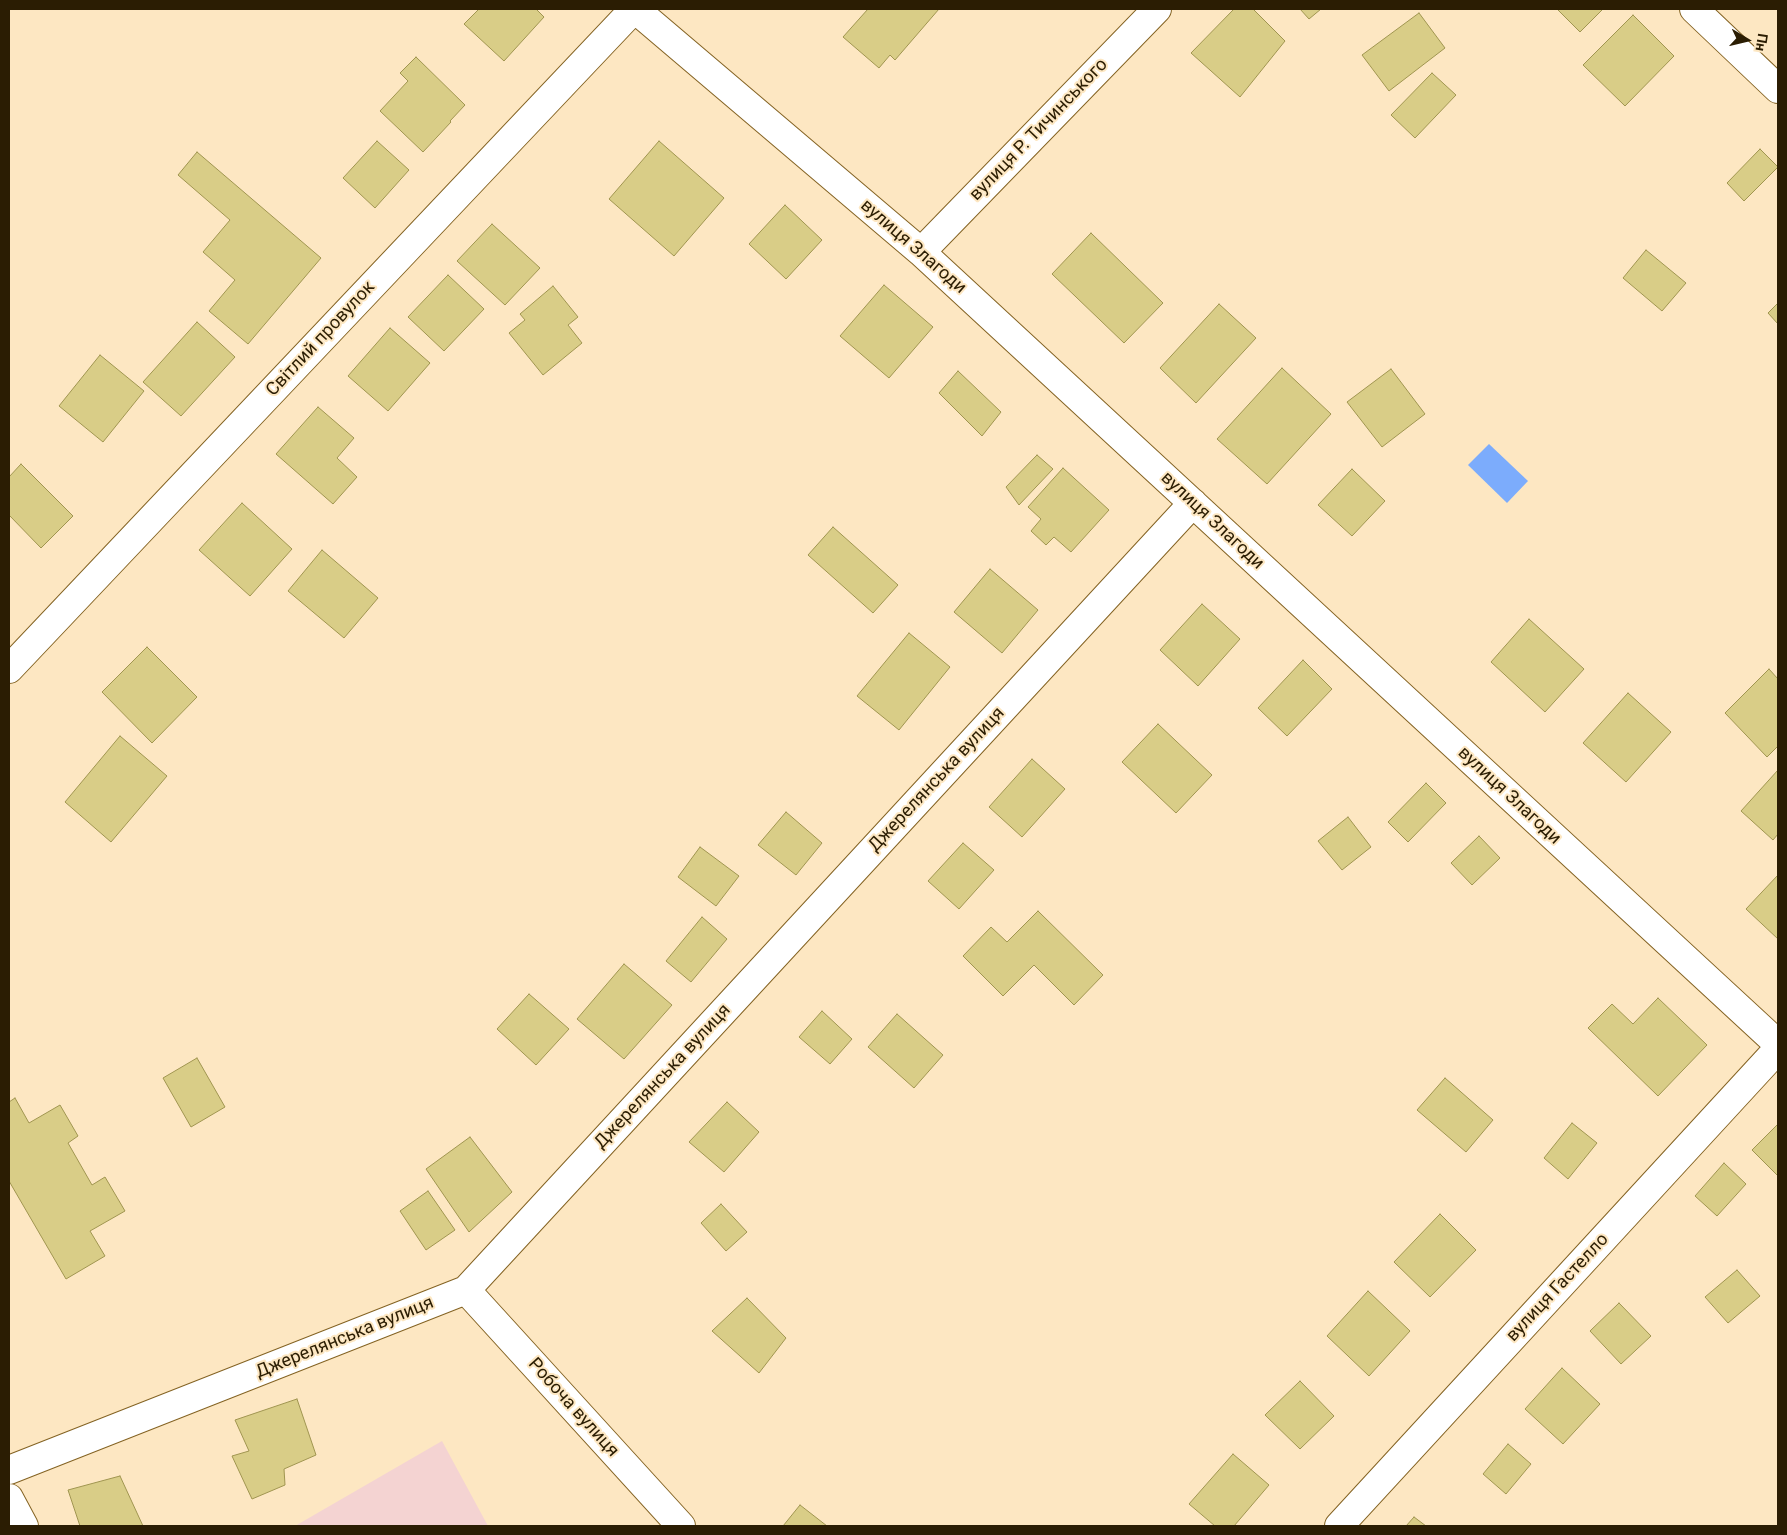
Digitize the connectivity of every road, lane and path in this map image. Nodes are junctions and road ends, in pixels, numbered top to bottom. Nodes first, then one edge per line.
1 (634, 9) edge
2 (1157, 9) edge
3 (1694, 9) edge
4 (1778, 89) edge
5 (921, 252) junction
6 (1193, 503) junction
7 (9, 668) edge
8 (1778, 1044) edge
9 (1778, 1049) edge
10 (466, 1290) junction
11 (9, 1470) edge
12 (9, 1498) edge
13 (24, 1526) edge
14 (681, 1526) edge
15 (1339, 1526) edge

1 - 5 street, вулиця Злагоди
1 - 7 street, Світлий провулок
2 - 5 street, вулиця Р. Тичинського
3 - 4 street
5 - 6 street, вулиця Злагоди
6 - 8 street, вулиця Злагоди
6 - 10 street, Джерелянська вулиця
9 - 15 street, вулиця Гастелло
10 - 11 street, Джерелянська вулиця
10 - 14 street, Робоча вулиця
12 - 13 street

